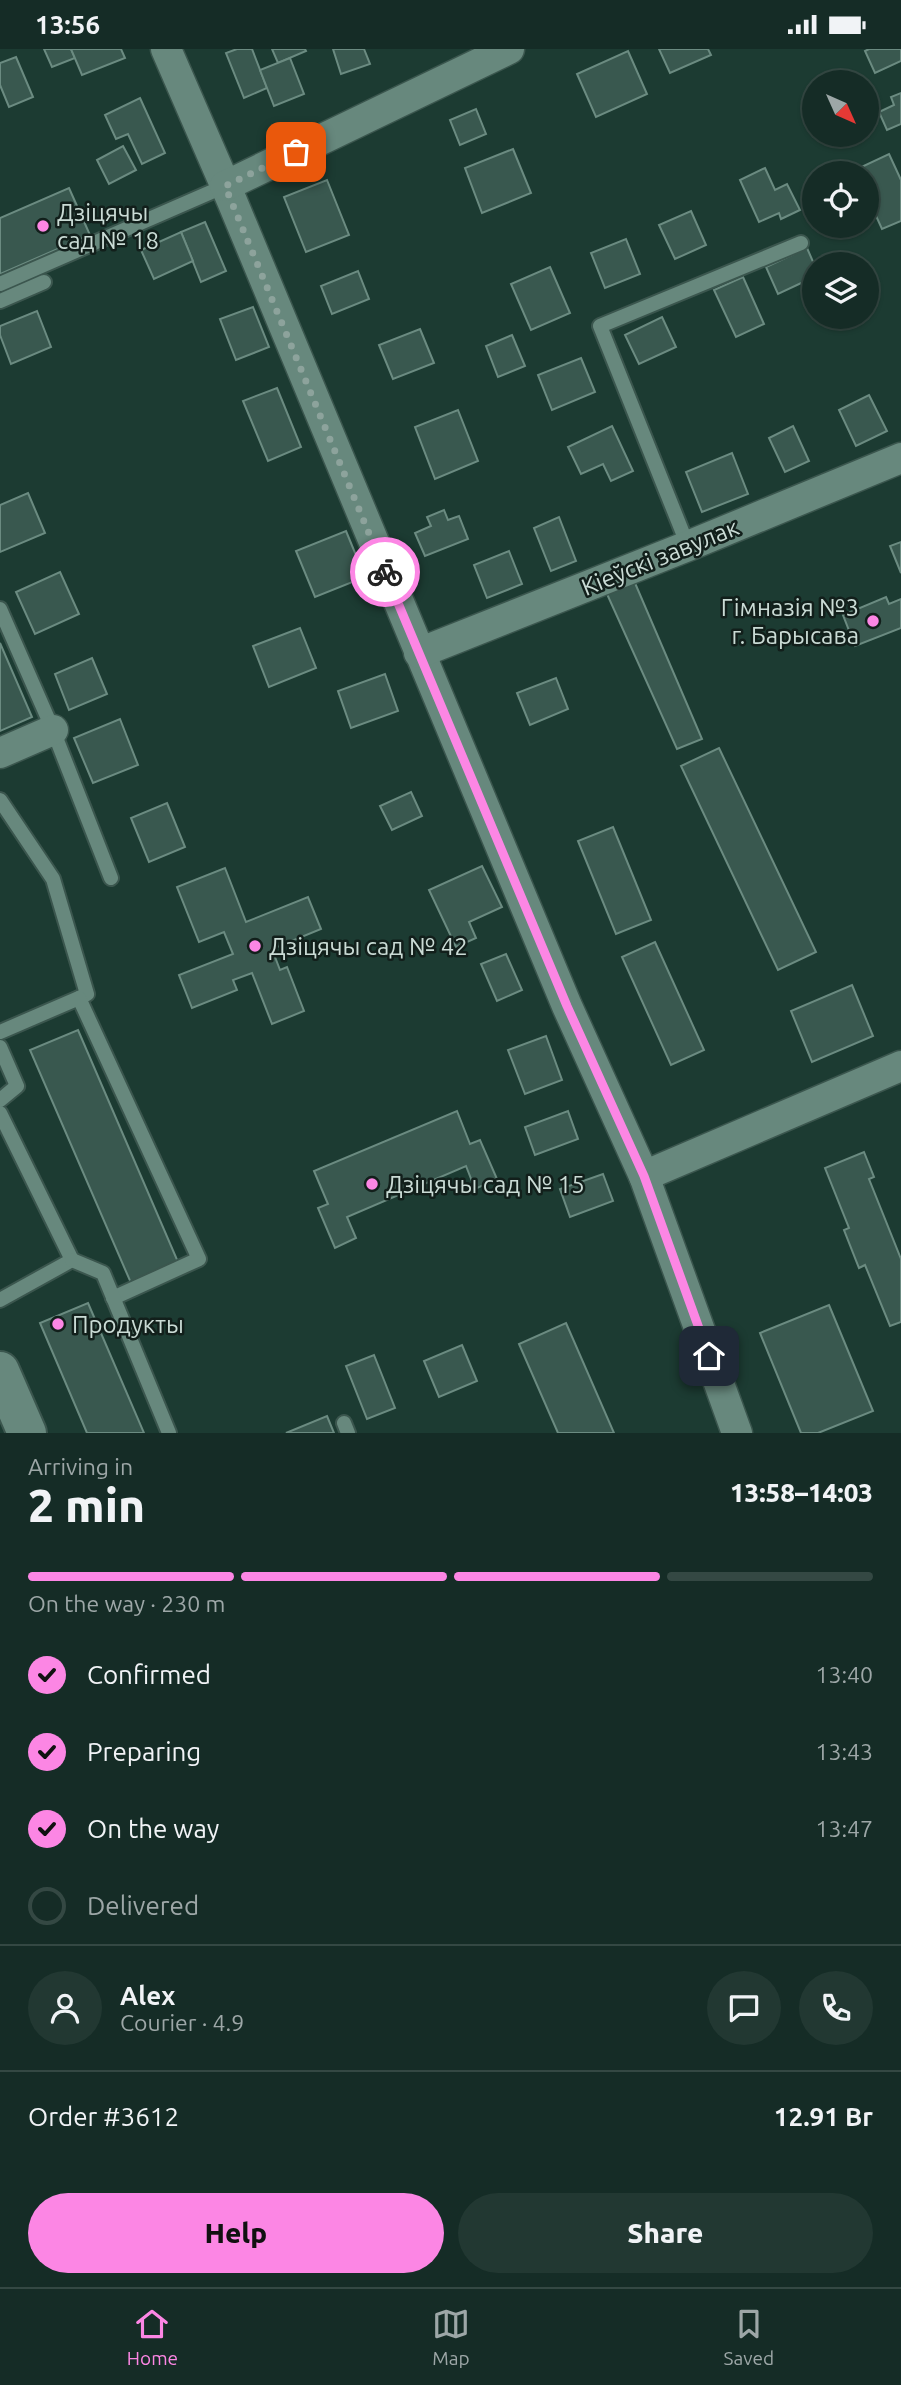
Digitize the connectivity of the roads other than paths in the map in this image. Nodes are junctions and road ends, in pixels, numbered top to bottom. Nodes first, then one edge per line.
1 (166, 49) edge
2 (509, 49) edge
3 (225, 186) junction
4 (801, 243) dead end
5 (44, 282) dead end
6 (0, 284) edge
7 (0, 301) edge
8 (901, 458) edge
9 (688, 546) junction
10 (0, 609) edge
11 (419, 653) junction
12 (53, 730) junction
13 (0, 753) edge
14 (0, 800) edge
15 (111, 878) dead end
16 (79, 998) junction
17 (0, 1032) edge
18 (0, 1047) edge
19 (901, 1066) edge
20 (0, 1100) edge
21 (0, 1113) edge
22 (644, 1176) junction
23 (72, 1260) junction
24 (113, 1298) junction
25 (0, 1300) edge
26 (0, 1371) edge
27 (27, 1433) edge
28 (169, 1433) edge
29 (737, 1433) edge

1 - 3 street
2 - 3 street
3 - 6 lane
3 - 11 street
4 - 9 lane
5 - 7 lane
8 - 9 street, Кіеўскі завулак
9 - 11 street, Кіеўскі завулак
10 - 12 lane
11 - 22 street
12 - 13 street
12 - 15 lane
14 - 16 lane
16 - 17 lane
16 - 24 lane
18 - 20 lane
19 - 22 street
21 - 23 lane
22 - 29 street
23 - 24 lane
23 - 25 lane
24 - 28 lane
26 - 27 main road

